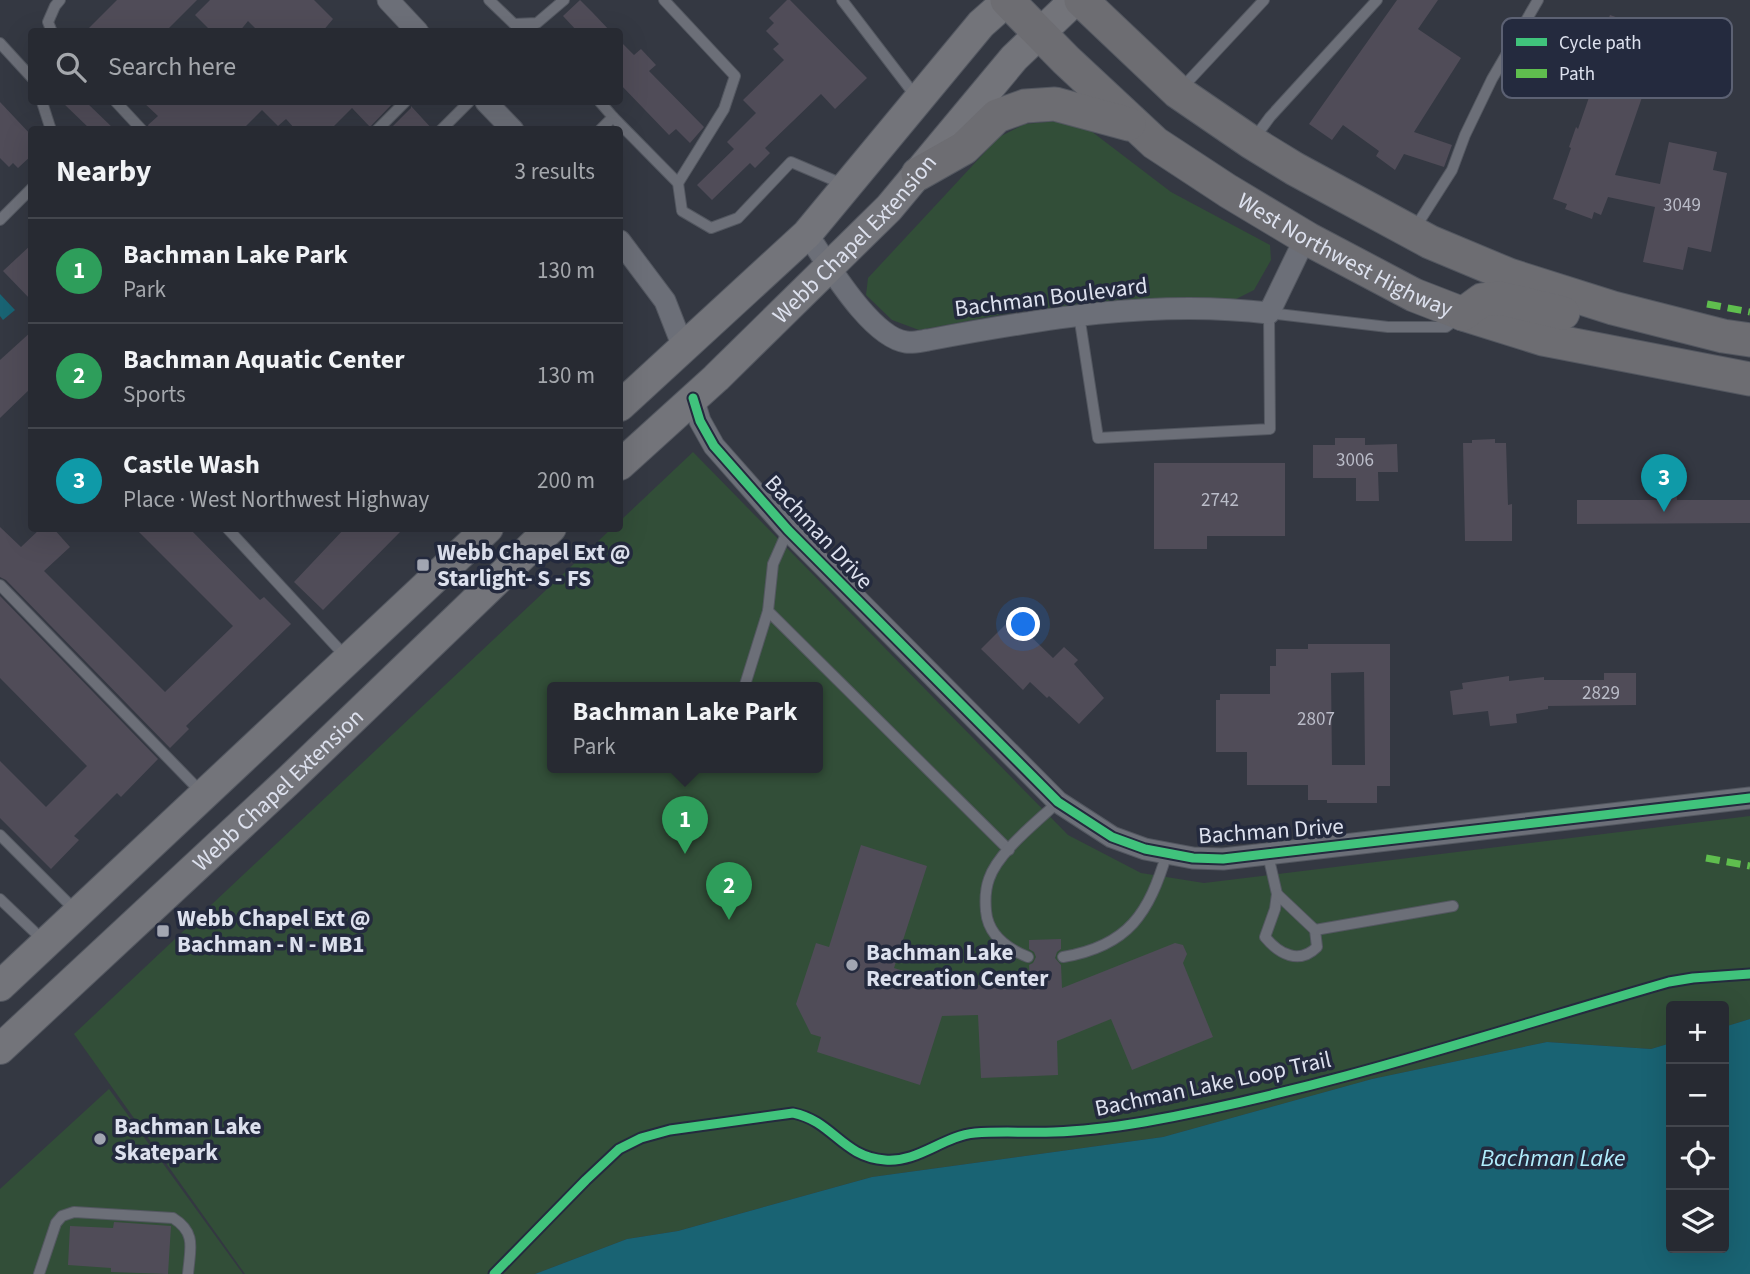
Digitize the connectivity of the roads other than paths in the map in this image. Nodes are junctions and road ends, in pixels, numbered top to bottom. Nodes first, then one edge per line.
1 (60, 0) edge
2 (388, 0) edge
3 (489, 0) edge
4 (564, 0) edge
5 (664, 0) edge
6 (842, 0) edge
7 (1008, 0) edge
8 (1074, 0) edge
9 (1081, 0) edge
10 (1264, 0) edge
11 (1377, 0) edge
12 (1538, 0) edge
13 (1528, 18) edge
14 (540, 27) edge
15 (50, 28) edge
16 (414, 28) edge
17 (1040, 33) junction
18 (0, 43) edge
19 (1502, 62) edge
20 (28, 74) edge
21 (1178, 92) junction
22 (918, 99) junction
23 (43, 105) edge
24 (119, 105) edge
25 (402, 105) edge
26 (466, 105) edge
27 (489, 105) edge
28 (602, 105) edge
29 (612, 117) junction
30 (50, 126) edge
31 (138, 126) edge
32 (381, 126) edge
33 (445, 126) edge
34 (509, 126) edge
35 (604, 126) edge
36 (621, 126) edge
37 (1138, 127) junction
38 (623, 128) edge
39 (1251, 142) junction
40 (918, 174) junction
41 (678, 183) junction
42 (846, 186) junction
43 (28, 192) edge
44 (0, 220) edge
45 (1412, 233) junction
46 (807, 234) junction
47 (1308, 239) junction
48 (623, 245) edge
49 (830, 266) junction
50 (1613, 308) junction
51 (1269, 313) junction
52 (1463, 314) junction
53 (1079, 315) junction
54 (1750, 340) edge
55 (683, 347) junction
56 (1750, 379) edge
57 (693, 398) junction
58 (623, 403) edge
59 (623, 462) edge
60 (788, 530) junction
61 (231, 532) edge
62 (484, 532) edge
63 (547, 532) edge
64 (0, 584) edge
65 (768, 611) junction
66 (349, 659) junction
67 (746, 682) edge
68 (378, 693) junction
69 (203, 794) junction
70 (1750, 799) edge
71 (1058, 802) junction
72 (0, 835) edge
73 (1009, 850) junction
74 (1167, 853) junction
75 (1268, 855) junction
76 (1277, 894) junction
77 (0, 899) edge
78 (1453, 906) dead end
79 (77, 912) junction
80 (1315, 930) junction
81 (45, 942) junction
82 (1028, 957) dead end
83 (1063, 957) dead end
84 (78, 977) junction
85 (0, 986) edge
86 (0, 1049) edge
87 (39, 1274) edge
88 (188, 1274) edge

1 - 15 lane
2 - 16 street
3 - 14 lane
4 - 14 lane
5 - 41 lane
6 - 22 lane
7 - 17 main road, West Northwest Highway
7 - 22 main road, Webb Chapel Extension
8 - 17 main road, Webb Chapel Extension
9 - 21 main road
10 - 21 lane
11 - 39 lane
12 - 13 lane
17 - 37 main road, West Northwest Highway
17 - 40 main road, Webb Chapel Extension
18 - 20 lane
19 - 45 lane
21 - 39 main road
22 - 42 main road, Webb Chapel Extension
23 - 30 lane
24 - 31 lane
25 - 32 lane
26 - 33 lane
27 - 34 street
28 - 29 lane
29 - 35 lane
29 - 36 lane
37 - 40 main road
37 - 47 main road, West Northwest Highway
38 - 41 lane
39 - 45 main road
40 - 49 main road, Webb Chapel Extension
41 - 42 lane
42 - 46 main road, Webb Chapel Extension
43 - 44 lane
45 - 50 main road
46 - 49 street, Bachman Boulevard
46 - 55 main road, Webb Chapel Extension
47 - 51 street
47 - 52 main road, West Northwest Highway
48 - 55 street
49 - 53 street, Bachman Boulevard
49 - 57 main road, Webb Chapel Extension
50 - 52 main road
50 - 54 main road
51 - 52 lane
51 - 53 street, Bachman Boulevard
51 - 53 lane
52 - 56 main road, West Northwest Highway
55 - 57 main road
55 - 58 main road, Webb Chapel Extension
57 - 59 main road, Webb Chapel Extension
57 - 60 street, Bachman Drive
60 - 65 lane
60 - 71 street, Bachman Drive
61 - 66 lane
62 - 66 main road, Webb Chapel Extension
63 - 68 main road, Webb Chapel Extension
64 - 69 lane
65 - 67 lane
65 - 73 lane
66 - 68 main road
66 - 69 main road, Webb Chapel Extension
68 - 84 main road, Webb Chapel Extension
69 - 79 main road, Webb Chapel Extension
70 - 75 street, Bachman Drive
71 - 73 lane
71 - 74 street, Bachman Drive
72 - 79 lane
73 - 82 lane
74 - 75 street, Bachman Drive
74 - 83 lane
75 - 76 lane
76 - 80 lane
76 - 80 lane
77 - 81 lane
78 - 80 lane
79 - 81 main road, Webb Chapel Extension
81 - 84 main road
81 - 85 main road, Webb Chapel Extension
84 - 86 main road, Webb Chapel Extension
87 - 88 lane

